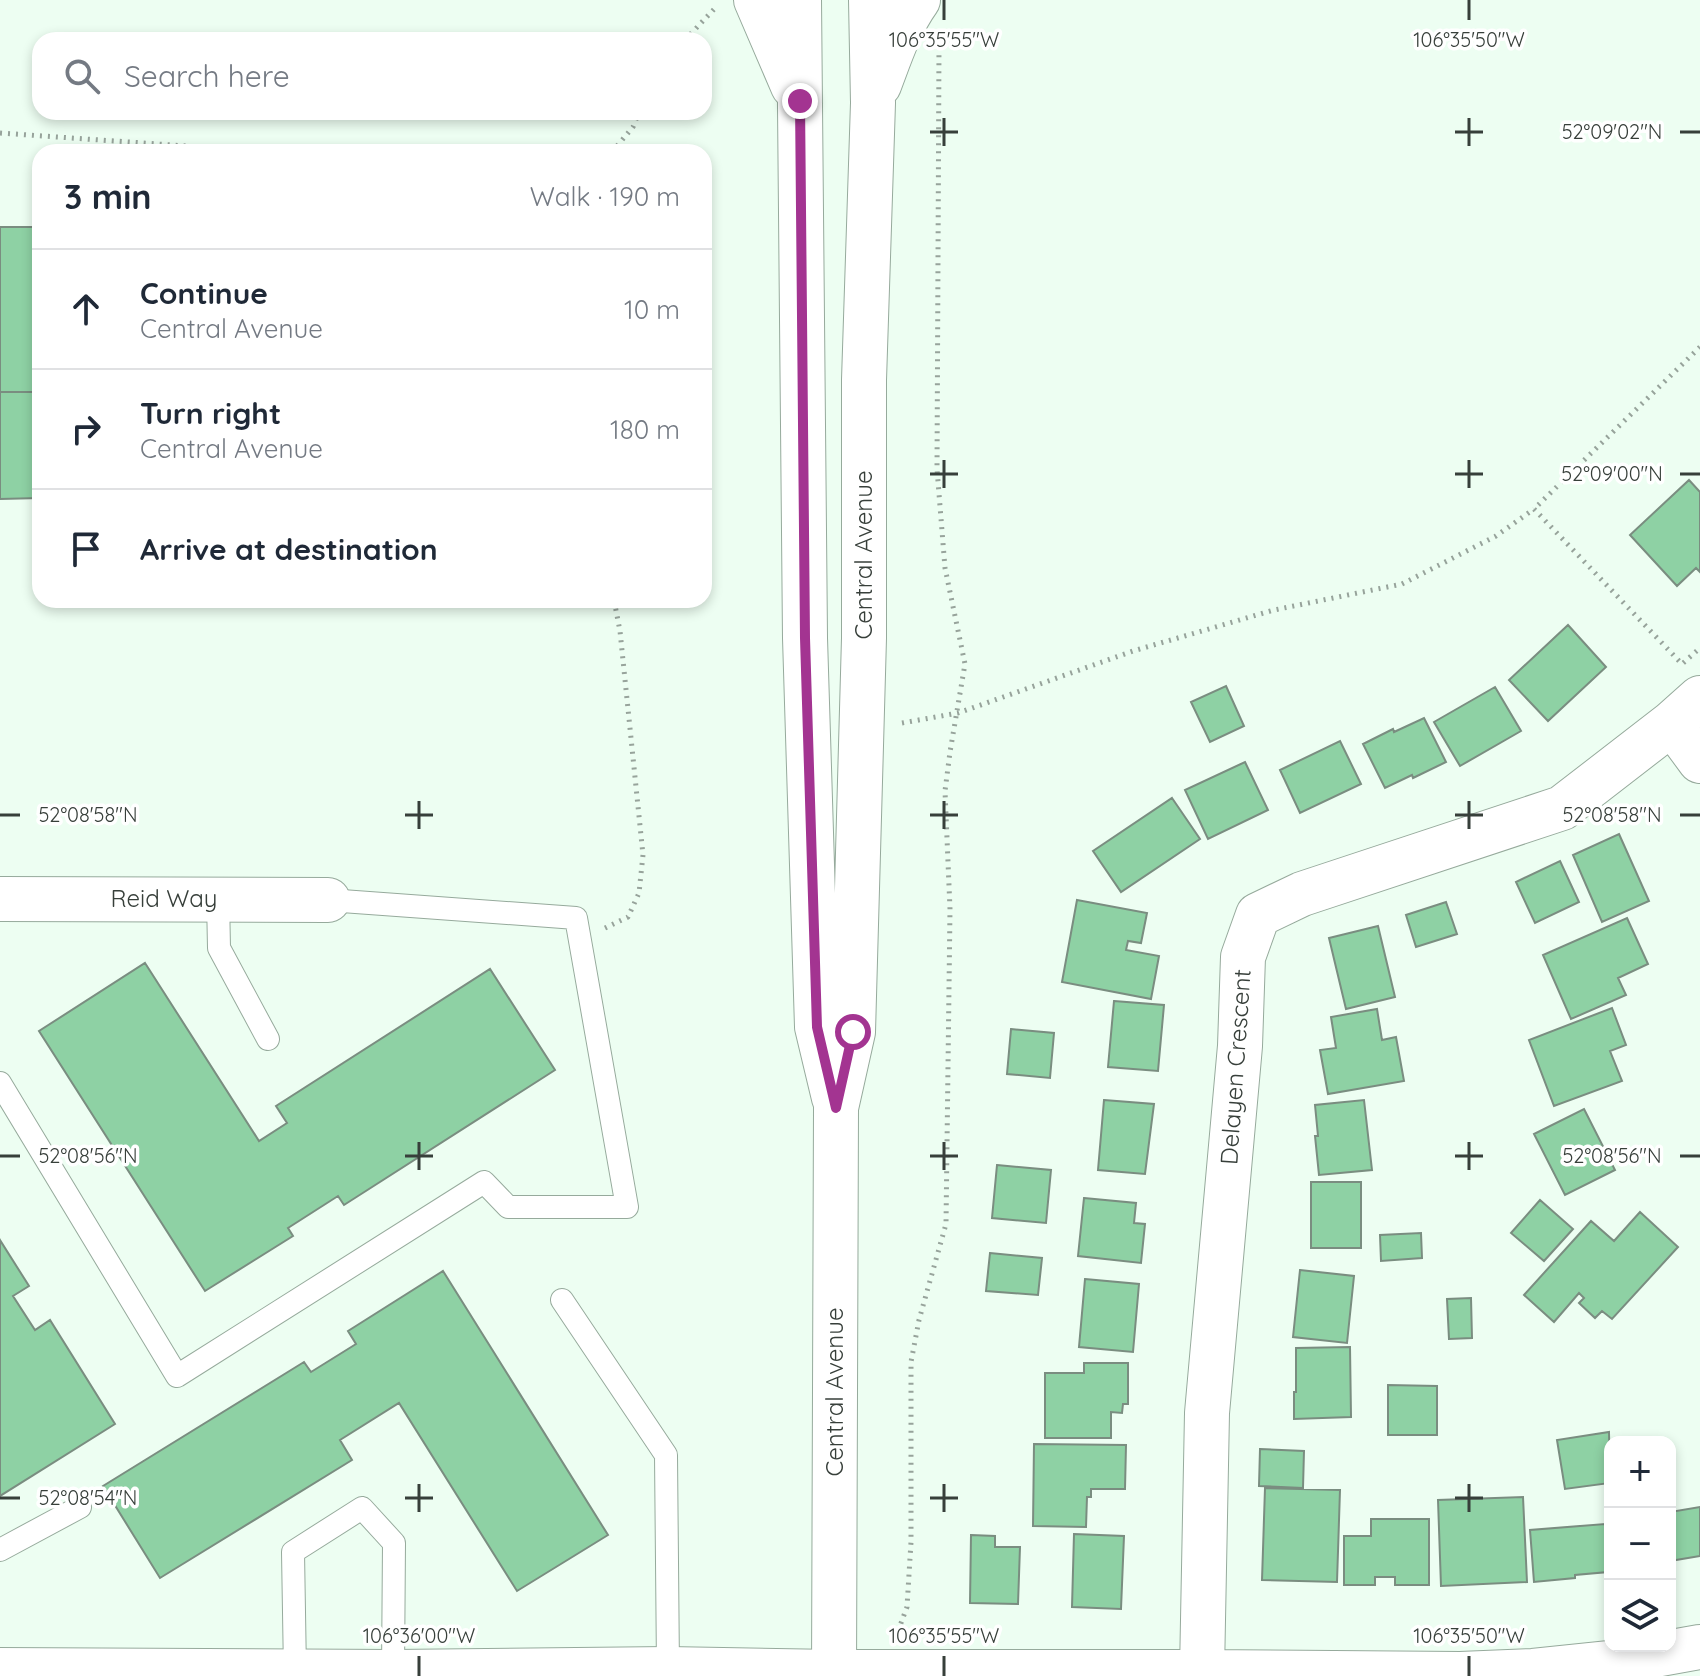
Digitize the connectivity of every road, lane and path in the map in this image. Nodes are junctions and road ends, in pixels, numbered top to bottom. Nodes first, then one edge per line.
1 (723, 0) edge
2 (756, 0) edge
3 (799, 0) edge
4 (871, 0) edge
5 (918, 0) edge
6 (693, 32) edge
7 (939, 42) dead end
8 (800, 101) junction
9 (873, 103) junction
10 (636, 120) edge
11 (0, 133) edge
12 (157, 144) edge
13 (619, 144) edge
14 (1700, 347) edge
15 (1534, 509) junction
16 (616, 608) edge
17 (1685, 695) edge
18 (958, 713) junction
19 (862, 729) junction
20 (1700, 761) edge
21 (0, 899) edge
22 (218, 899) junction
23 (328, 900) joint
24 (580, 941) junction
25 (268, 1039) dead end
26 (0, 1083) edge
27 (836, 1108) junction
28 (562, 1300) dead end
29 (80, 1507) dead end
30 (0, 1550) edge
31 (1700, 1647) edge
32 (668, 1669) junction
33 (0, 1670) edge
34 (295, 1672) junction
35 (393, 1672) junction
36 (898, 1672) junction
37 (1202, 1672) junction
38 (834, 1674) edge

1 - 6 path
2 - 8 street
3 - 8 street, Central Avenue
4 - 9 street, Central Avenue
5 - 9 street
7 - 18 path
8 - 27 street, Central Avenue
9 - 19 street, Central Avenue
10 - 13 path
11 - 12 path
14 - 15 path
15 - 17 path
15 - 18 path
16 - 24 path
17 - 20 street
17 - 37 street, Delayen Crescent
18 - 19 path
18 - 36 path
19 - 27 street, Central Avenue
21 - 22 street, Reid Way
22 - 23 street, Reid Way
22 - 25 lane
23 - 24 lane
24 - 26 lane
27 - 38 street, Central Avenue
28 - 32 lane
29 - 30 lane
31 - 37 street
32 - 35 street
32 - 38 street
33 - 34 street
34 - 35 street
34 - 35 lane
36 - 37 street
36 - 38 street

